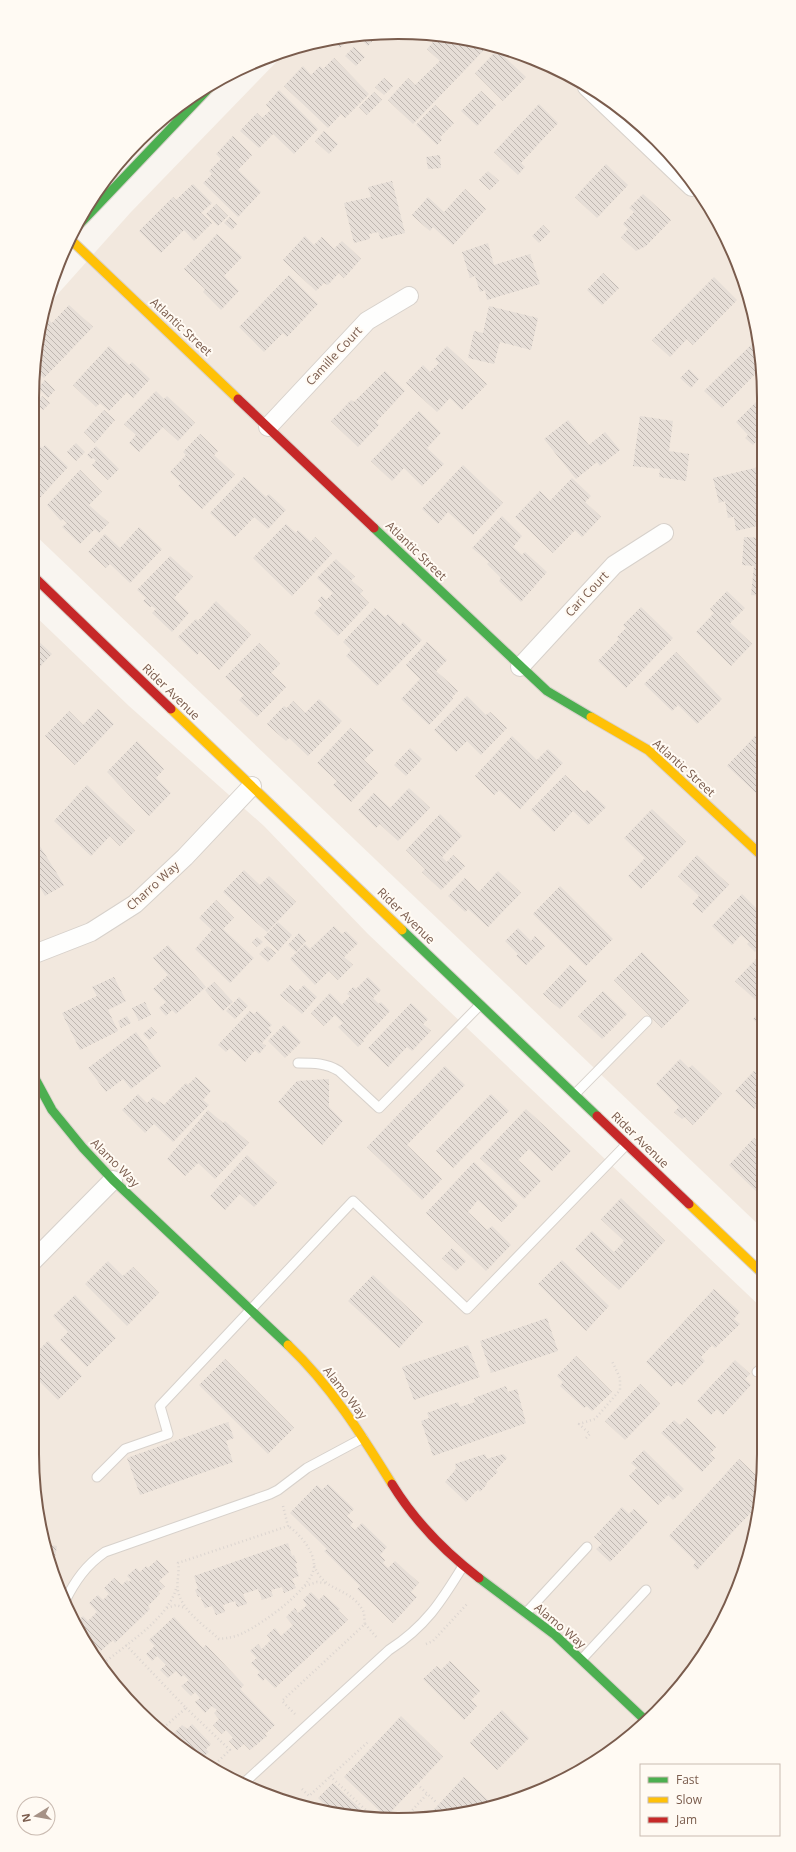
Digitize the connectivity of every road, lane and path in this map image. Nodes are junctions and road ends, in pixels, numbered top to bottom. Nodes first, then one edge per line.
1 (196, 102) edge
2 (608, 107) edge
3 (681, 176) edge
4 (91, 212) edge
5 (74, 243) edge
6 (409, 296) dead end
7 (268, 427) junction
8 (664, 533) dead end
9 (39, 582) edge
10 (520, 667) junction
11 (252, 786) junction
12 (757, 851) edge
13 (39, 953) edge
14 (480, 1005) junction
15 (647, 1021) dead end
16 (298, 1063) dead end
17 (39, 1086) edge
18 (575, 1094) junction
19 (627, 1144) junction
20 (113, 1180) junction
21 (39, 1255) edge
22 (757, 1267) edge
23 (250, 1310) junction
24 (612, 1361) dead end
25 (363, 1438) junction
26 (586, 1438) dead end
27 (98, 1477) dead end
28 (278, 1490) junction
29 (288, 1526) junction
30 (587, 1547) dead end
31 (313, 1560) junction
32 (463, 1566) junction
33 (326, 1583) junction
34 (177, 1587) junction
35 (300, 1590) junction
36 (646, 1590) dead end
37 (68, 1596) edge
38 (167, 1608) junction
39 (526, 1613) junction
40 (193, 1615) junction
41 (126, 1645) junction
42 (582, 1659) junction
43 (106, 1662) edge
44 (186, 1708) junction
45 (642, 1718) edge
46 (306, 1726) junction
47 (164, 1727) edge
48 (368, 1742) dead end
49 (216, 1763) edge
50 (330, 1776) junction
51 (247, 1780) edge
52 (420, 1787) dead end
53 (302, 1789) dead end
54 (427, 1794) junction
55 (436, 1803) dead end
56 (367, 1811) edge
57 (410, 1812) edge

1 - 4 street
2 - 3 street
5 - 7 street, Atlantic Street
6 - 7 street, Camille Court
7 - 10 street, Atlantic Street
8 - 10 street, Cari Court
9 - 11 street, Rider Avenue
10 - 12 street, Atlantic Street
11 - 13 street, Charro Way
11 - 14 street, Rider Avenue
14 - 16 lane
14 - 18 street, Rider Avenue
15 - 18 lane
17 - 20 street, Alamo Way
18 - 19 street, Rider Avenue
19 - 22 street, Rider Avenue
19 - 23 lane
20 - 21 street
20 - 23 street, Alamo Way
23 - 25 street, Alamo Way
23 - 27 lane
24 - 26 path
25 - 28 lane
25 - 32 street, Alamo Way
28 - 29 path
28 - 37 lane
29 - 31 path
29 - 34 path
30 - 39 lane
31 - 33 path
31 - 35 path
32 - 39 street, Alamo Way
32 - 46 lane
33 - 35 path
33 - 46 path
34 - 38 path
34 - 40 path
35 - 40 path
36 - 42 lane
38 - 40 path
38 - 41 path
39 - 42 street, Alamo Way
41 - 43 path
41 - 44 path
42 - 45 street, Alamo Way
44 - 47 path
44 - 49 path
46 - 51 lane
48 - 50 path
50 - 53 path
50 - 56 path
52 - 54 path
54 - 55 path
54 - 57 path

